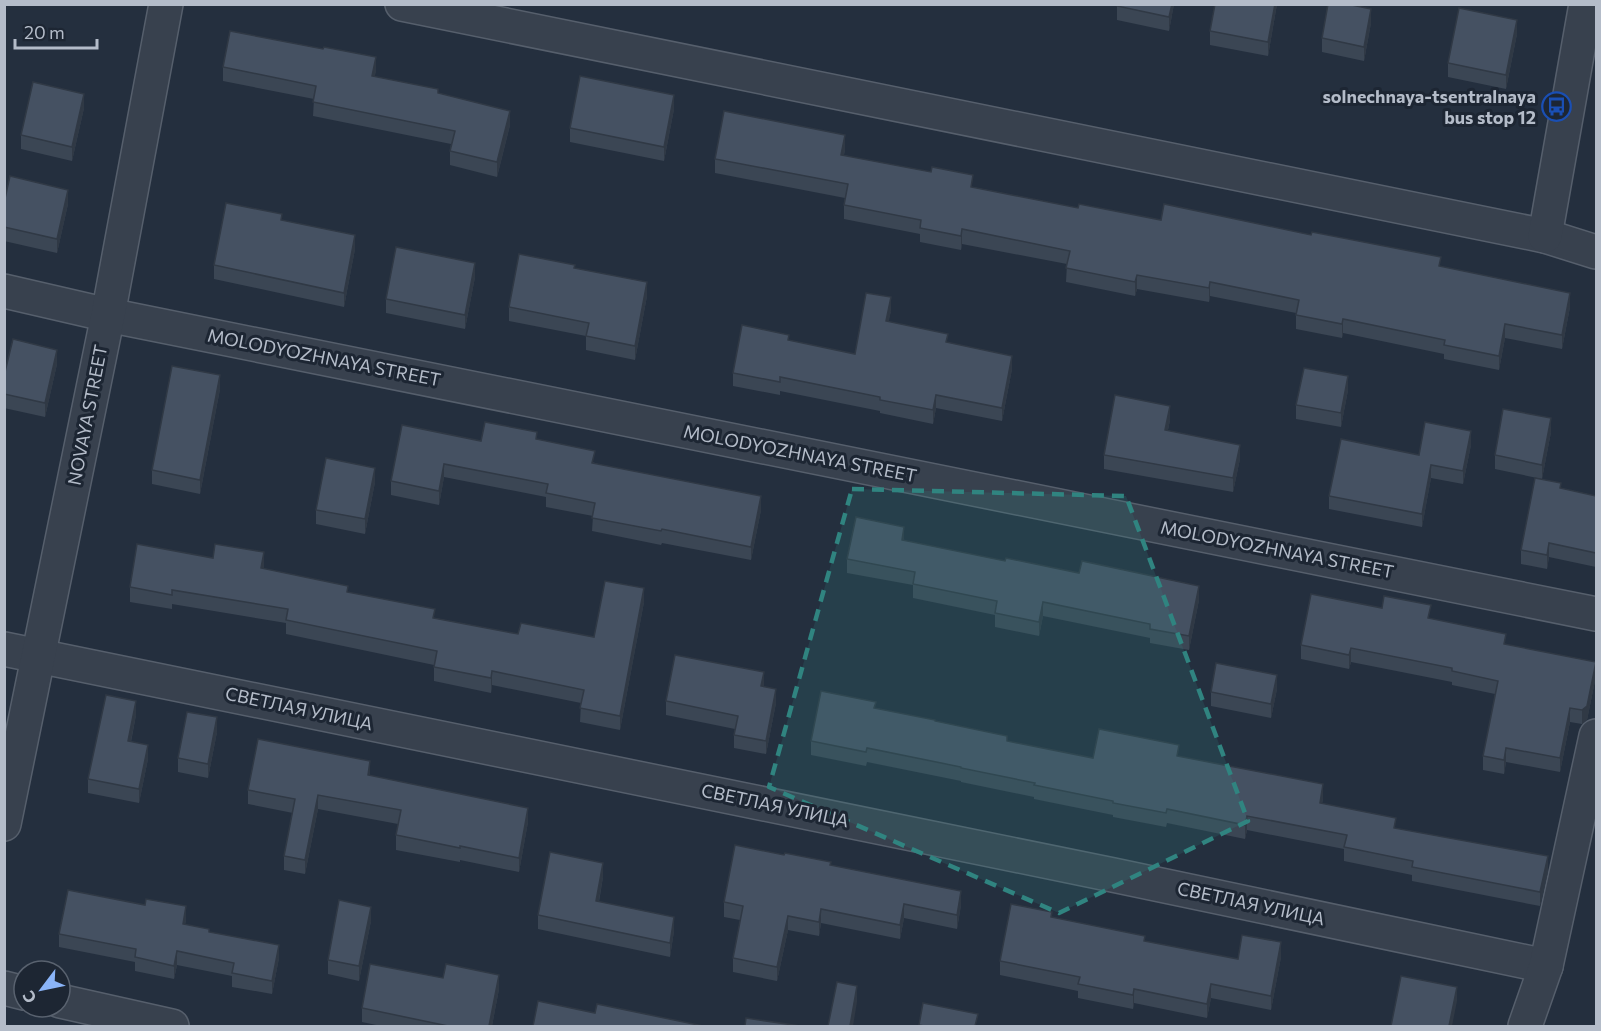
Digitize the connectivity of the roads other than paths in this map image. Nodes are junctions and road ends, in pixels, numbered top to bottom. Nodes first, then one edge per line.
1 (166, 4) edge
2 (402, 4) edge
3 (1586, 4) edge
4 (1545, 236) junction
5 (1596, 252) edge
6 (4, 291) edge
7 (108, 315) junction
8 (1596, 614) edge
9 (4, 649) edge
10 (39, 656) junction
11 (1596, 736) edge
12 (4, 824) edge
13 (1546, 966) junction
14 (72, 1004) edge
15 (172, 1026) edge
16 (1525, 1026) edge

1 - 7 street, NOVAYA STREET
2 - 4 street
3 - 4 street
4 - 5 street
6 - 7 street, MOLODYOZHNAYA STREET
7 - 8 street, MOLODYOZHNAYA STREET
7 - 10 street, NOVAYA STREET
9 - 10 street, СВЕТЛАЯ УЛИЦА
10 - 12 street, NOVAYA STREET
10 - 13 street, СВЕТЛАЯ УЛИЦА
11 - 13 street
13 - 16 street
14 - 15 street

